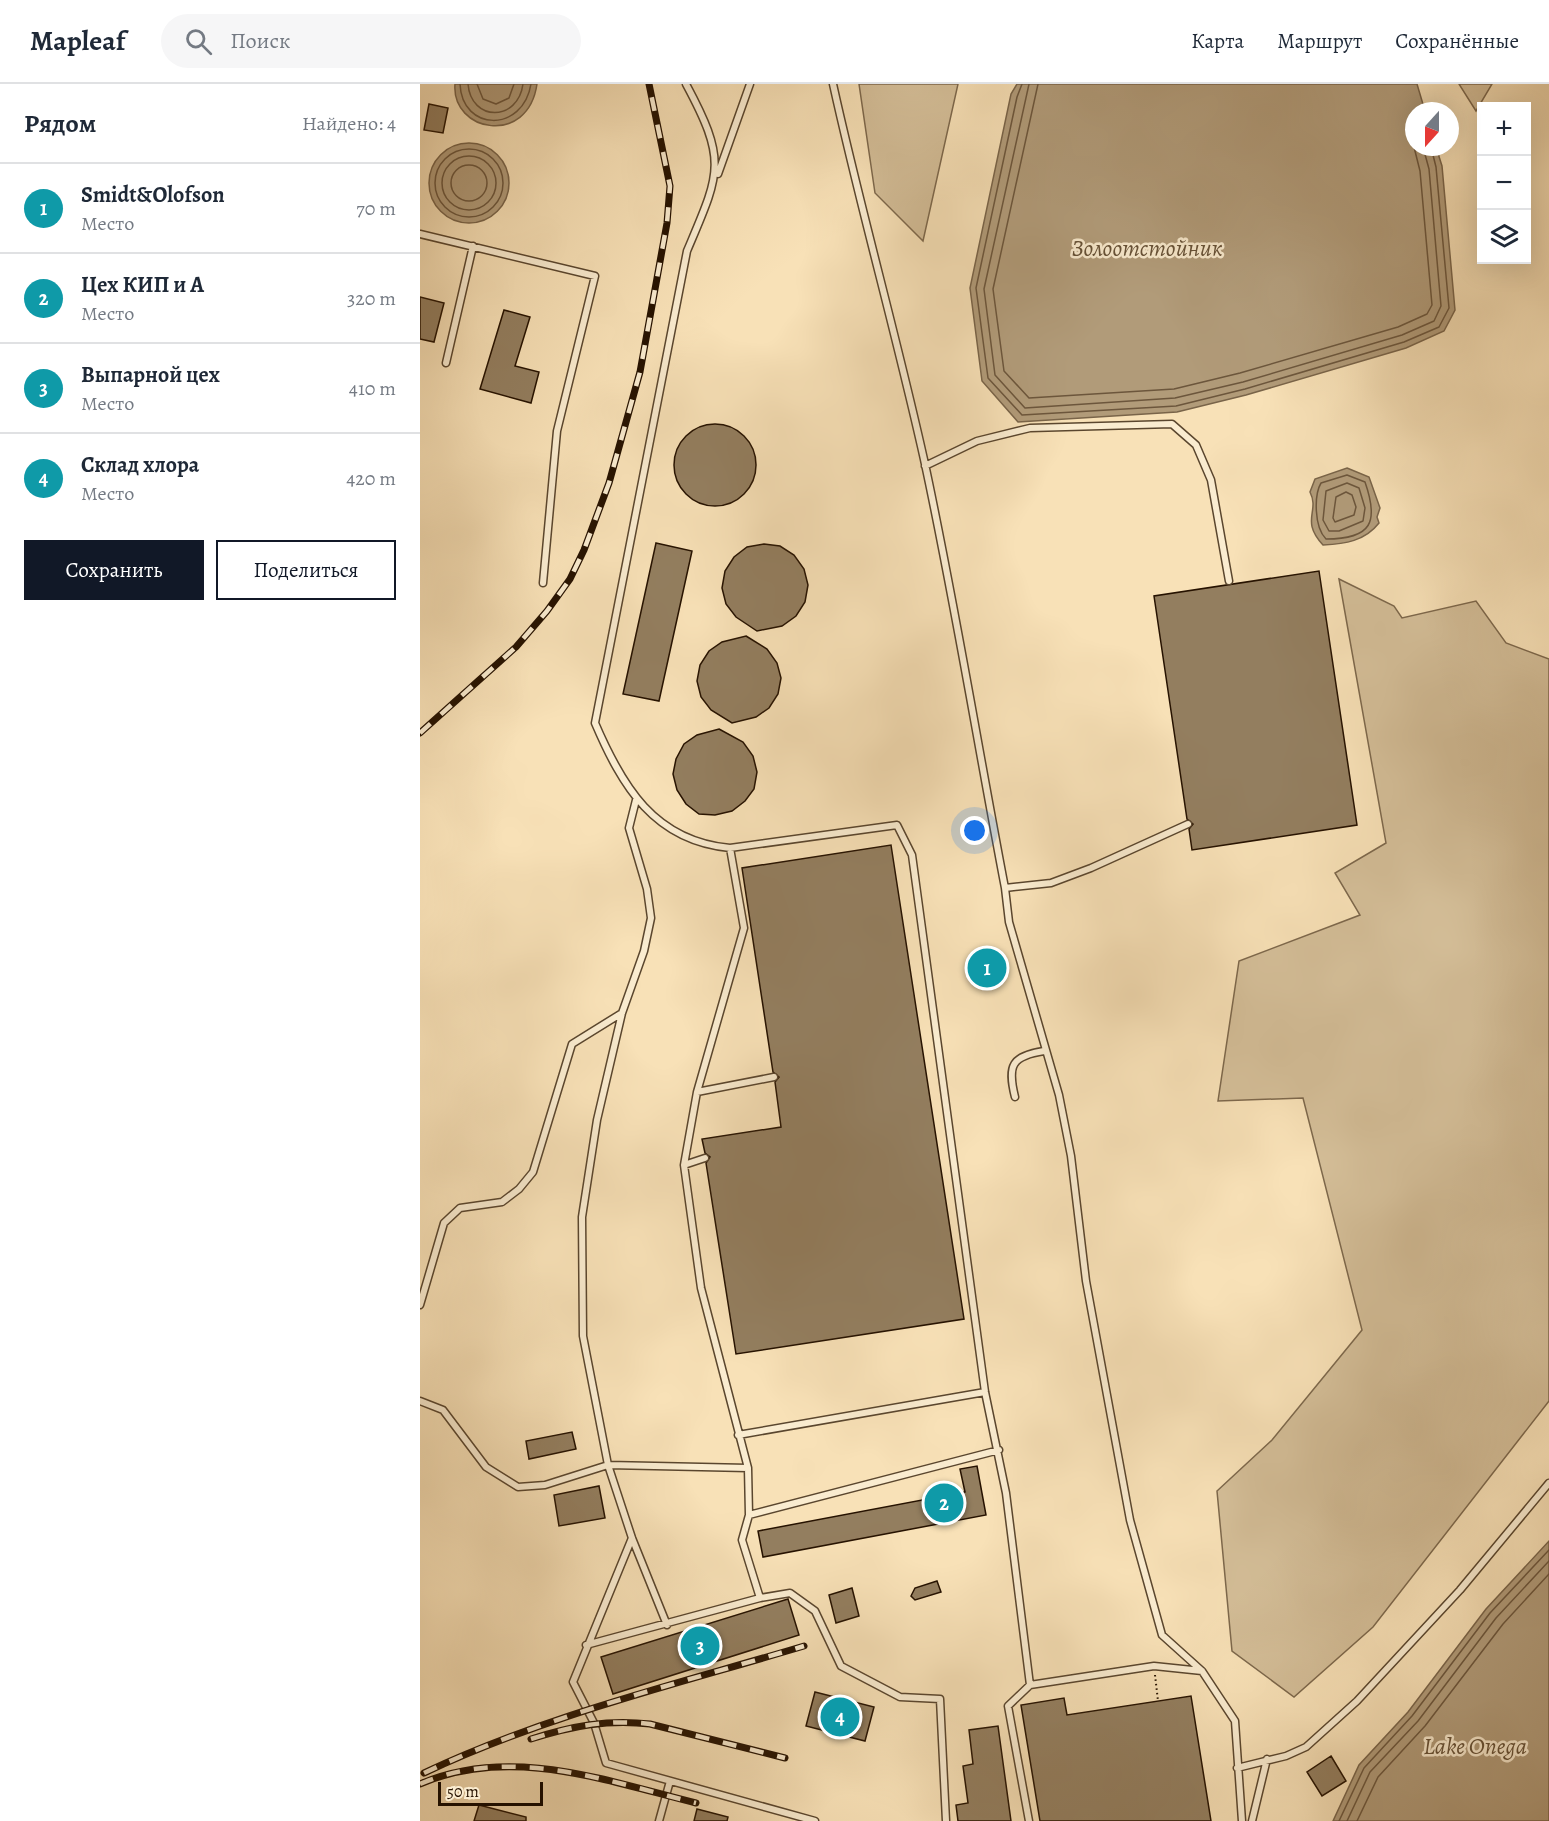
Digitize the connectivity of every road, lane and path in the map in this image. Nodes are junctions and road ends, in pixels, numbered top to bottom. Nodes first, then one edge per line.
1 (686, 84) edge
2 (750, 84) edge
3 (833, 84) edge
4 (712, 192) junction
5 (420, 234) edge
6 (473, 246) junction
7 (446, 363) dead end
8 (925, 466) junction
9 (1229, 581) dead end
10 (543, 583) dead end
11 (636, 800) junction
12 (1188, 824) dead end
13 (730, 848) junction
14 (1005, 888) junction
15 (622, 1012) junction
16 (1044, 1051) junction
17 (774, 1077) dead end
18 (697, 1092) junction
19 (1015, 1097) dead end
20 (705, 1158) dead end
21 (684, 1165) junction
22 (420, 1305) edge
23 (985, 1392) junction
24 (420, 1401) edge
25 (738, 1435) junction
26 (999, 1450) junction
27 (608, 1465) junction
28 (748, 1468) junction
29 (1549, 1483) edge
30 (749, 1515) junction
31 (632, 1538) junction
32 (760, 1598) junction
33 (667, 1625) junction
34 (586, 1645) junction
35 (1154, 1666) junction
36 (1202, 1671) junction
37 (1030, 1685) junction
38 (1158, 1701) dead end
39 (1267, 1759) junction
40 (1237, 1768) junction
41 (670, 1781) junction
42 (659, 1821) edge
43 (815, 1821) edge
44 (946, 1821) edge
45 (1029, 1821) edge
46 (1242, 1821) edge
47 (1252, 1821) edge

1 - 4 lane
2 - 4 lane
3 - 8 lane
4 - 11 lane
5 - 6 lane
6 - 7 lane
6 - 10 lane
8 - 9 lane
8 - 14 lane
11 - 13 lane
11 - 15 lane
12 - 14 lane
13 - 18 lane
13 - 23 lane
14 - 16 lane
15 - 22 lane
15 - 27 lane
16 - 19 lane
16 - 36 lane
17 - 18 lane
18 - 21 lane
20 - 21 lane
21 - 25 lane
23 - 25 lane
23 - 26 lane
24 - 27 lane
25 - 28 lane
26 - 30 lane
26 - 37 lane
27 - 28 lane
27 - 31 lane
28 - 30 lane
29 - 39 lane
30 - 32 lane
31 - 33 lane
31 - 34 lane
32 - 33 lane
32 - 44 lane
33 - 34 lane
34 - 41 lane
35 - 36 lane
35 - 37 lane
35 - 38 path
36 - 40 lane
37 - 45 lane
39 - 40 lane
39 - 47 lane
40 - 46 lane
41 - 42 lane
41 - 43 lane

